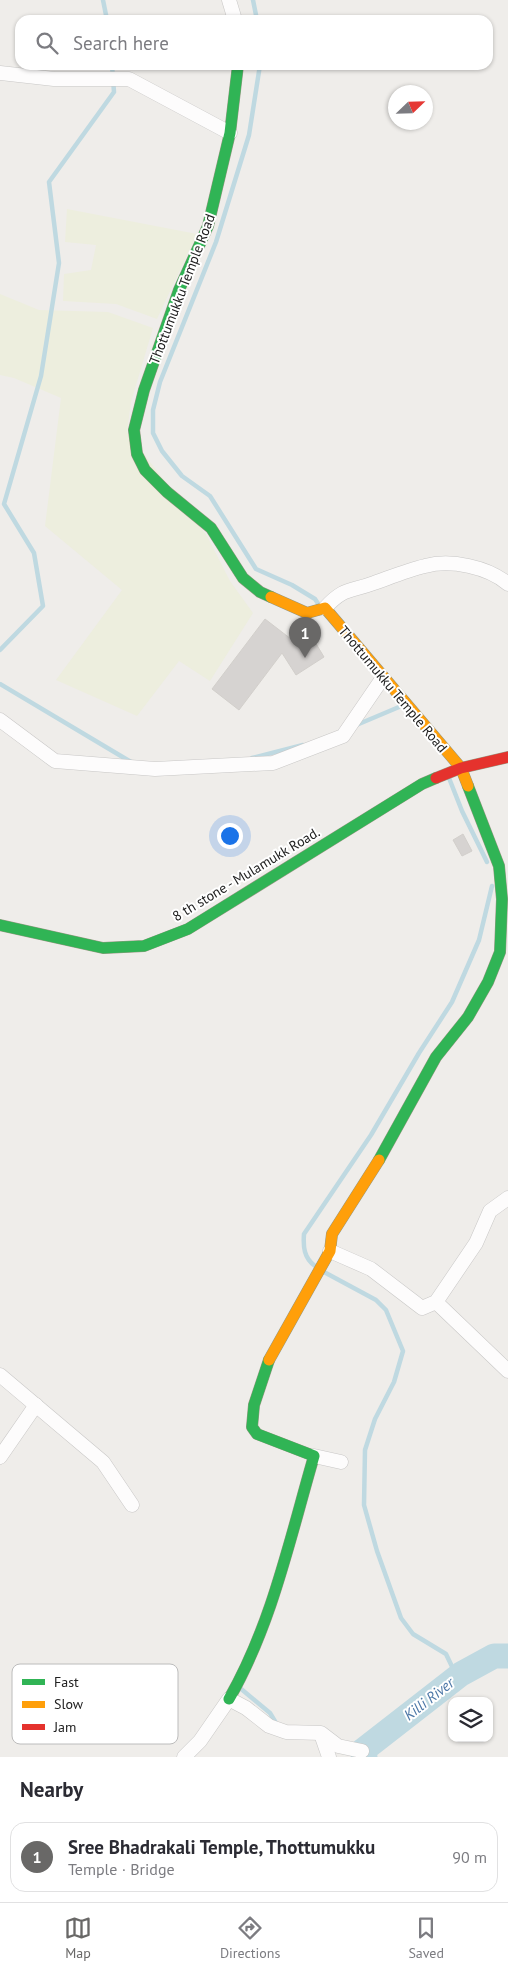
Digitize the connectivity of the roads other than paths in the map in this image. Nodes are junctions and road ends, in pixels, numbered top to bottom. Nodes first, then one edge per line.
1 (229, 0) edge
2 (234, 15) edge
3 (237, 70) edge
4 (0, 73) edge
5 (230, 133) junction
6 (508, 584) edge
7 (325, 608) junction
8 (382, 679) junction
9 (0, 720) edge
10 (508, 757) edge
11 (458, 769) junction
12 (0, 925) edge
13 (508, 1198) edge
14 (325, 1260) junction
15 (436, 1302) junction
16 (508, 1371) edge
17 (0, 1375) edge
18 (36, 1404) junction
19 (314, 1456) junction
20 (0, 1457) edge
21 (341, 1462) dead end
22 (132, 1505) dead end
23 (228, 1699) junction
24 (321, 1733) junction
25 (362, 1751) dead end
26 (184, 1757) edge
27 (329, 1757) edge

1 - 2 street
3 - 5 street, Thottumukku Temple Road
4 - 5 street
5 - 7 street, Thottumukku Temple Road
6 - 7 street
7 - 8 street, Thottumukku Temple Road
8 - 9 street
8 - 11 street, Thottumukku Temple Road
10 - 11 street, 8 th stone - Mulamukk Road.
11 - 12 street, 8 th stone - Mulamukk Road.
11 - 14 street
13 - 15 street
14 - 15 street
14 - 19 street
15 - 16 street
17 - 18 street
18 - 20 street
18 - 22 street
19 - 21 street
19 - 23 street
23 - 24 street
23 - 26 street
24 - 25 street
24 - 27 street

